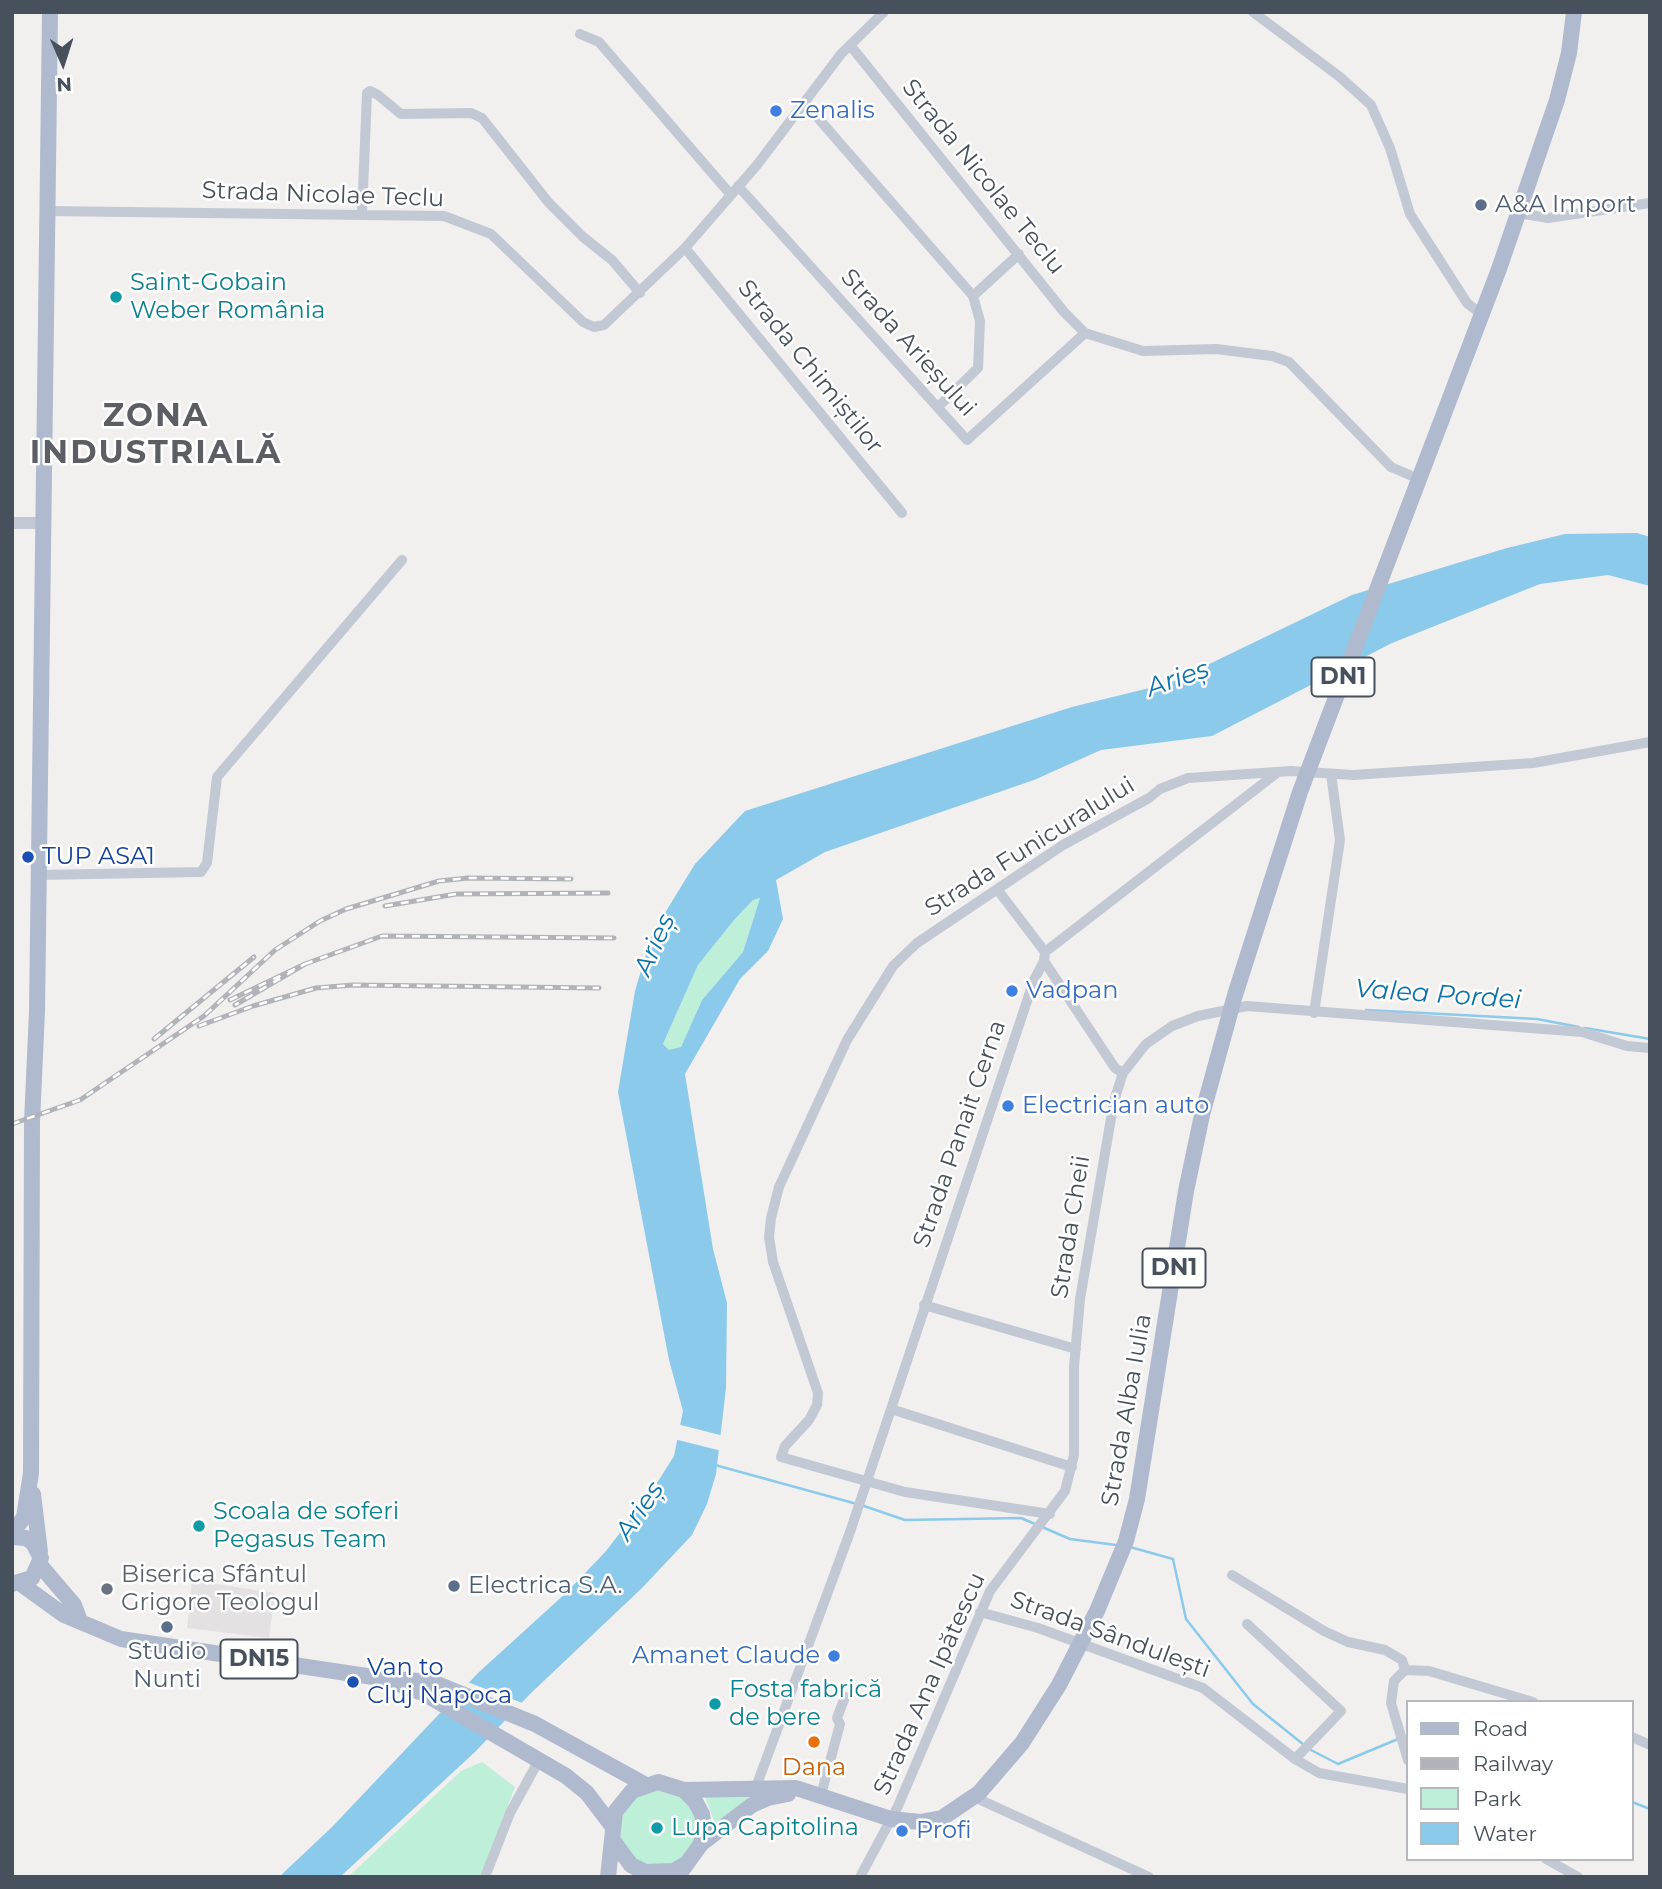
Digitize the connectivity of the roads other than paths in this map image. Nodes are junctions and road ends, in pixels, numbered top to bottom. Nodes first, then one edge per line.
1 (50, 12) edge
2 (884, 12) edge
3 (1253, 12) edge
4 (1574, 12) edge
5 (580, 34) dead end
6 (850, 45) junction
7 (804, 102) junction
8 (735, 191) junction
9 (1650, 203) edge
10 (47, 211) junction
11 (1518, 213) junction
12 (362, 214) junction
13 (685, 248) junction
14 (1019, 254) junction
15 (640, 293) junction
16 (973, 296) junction
17 (1481, 314) junction
18 (1085, 333) junction
19 (938, 407) junction
20 (1419, 479) junction
21 (902, 513) dead end
22 (12, 523) edge
23 (41, 523) junction
24 (402, 560) dead end
25 (1650, 742) edge
26 (1278, 772) junction
27 (1331, 774) junction
28 (38, 875) junction
29 (997, 889) junction
30 (1044, 957) junction
31 (1314, 1013) junction
32 (1648, 1046) edge
33 (1123, 1073) junction
34 (924, 1305) junction
35 (1076, 1349) junction
36 (891, 1409) junction
37 (1072, 1467) junction
38 (30, 1484) junction
39 (1048, 1518) junction
40 (1033, 1534) joint
41 (12, 1536) edge
42 (41, 1561) junction
43 (1232, 1575) dead end
44 (17, 1584) edge
45 (979, 1612) junction
46 (80, 1621) junction
47 (1247, 1624) dead end
48 (1405, 1670) junction
49 (429, 1688) junction
50 (845, 1697) dead end
51 (1526, 1700) edge
52 (1634, 1738) edge
53 (1650, 1745) edge
54 (1406, 1753) edge
55 (1295, 1759) junction
56 (540, 1760) junction
57 (644, 1784) junction
58 (756, 1787) junction
59 (1406, 1788) edge
60 (684, 1790) junction
61 (819, 1795) junction
62 (974, 1797) junction
63 (891, 1819) junction
64 (613, 1834) junction
65 (701, 1844) junction
66 (1550, 1861) edge
67 (682, 1870) edge
68 (485, 1877) edge
69 (608, 1877) edge
70 (860, 1877) edge
71 (1149, 1877) edge
72 (1578, 1877) edge

1 - 10 main road
2 - 6 street, Strada Nicolae Teclu
3 - 17 street
4 - 11 main road, DN1
5 - 8 street, Strada Arieșului
6 - 7 street, Strada Nicolae Teclu
6 - 14 street, Strada Nicolae Teclu
7 - 8 street, Strada Nicolae Teclu
7 - 16 street
8 - 13 street, Strada Nicolae Teclu
8 - 19 street, Strada Arieșului
9 - 11 street
10 - 12 street, Strada Nicolae Teclu
10 - 23 main road
11 - 17 main road, DN1
12 - 15 street, Strada Nicolae Teclu
12 - 15 street
13 - 15 street, Strada Nicolae Teclu
13 - 21 street, Strada Chimiștilor
14 - 16 street
14 - 18 street, Strada Nicolae Teclu
16 - 19 street
17 - 20 main road, DN1
18 - 19 street, Strada Arieșului
18 - 20 street
20 - 62 main road, Strada Alba Iulia / DN1
22 - 23 street
23 - 28 main road
24 - 28 street
25 - 27 street, Strada Funicuralului
26 - 27 street, Strada Funicuralului
26 - 29 street, Strada Funicuralului
26 - 30 street, Strada Panait Cerna
27 - 31 street
28 - 38 main road
29 - 30 street
29 - 39 street, Strada Funicuralului
30 - 33 street
30 - 34 street, Strada Panait Cerna
31 - 32 street, Strada Cheii
31 - 33 street, Strada Cheii
33 - 35 street, Strada Cheii
34 - 35 street
34 - 36 street, Strada Panait Cerna
35 - 37 street, Strada Cheii
36 - 37 street
36 - 58 street, Strada Panait Cerna
37 - 39 street, Strada Cheii
38 - 41 main road
38 - 42 main road
39 - 40 street, Strada Cheii
40 - 45 street, Strada Ana Ipătescu
41 - 42 main road
42 - 44 main road, DN15
42 - 46 main road
43 - 48 street
44 - 46 main road, DN15
45 - 55 street, Strada Sândulești
45 - 63 street, Strada Ana Ipătescu
46 - 49 main road, DN15
47 - 55 street
48 - 51 street
48 - 54 street
49 - 56 main road, DN15
49 - 57 main road, DN15
50 - 61 street
52 - 53 street
55 - 59 street, Strada Sândulești
56 - 64 main road, DN15
56 - 68 street
57 - 60 main road, DN1
57 - 64 main road
58 - 60 main road, DN1
58 - 61 main road, DN1
60 - 65 main road
61 - 63 main road, Strada Alba Iulia / DN1
61 - 65 main road, DN1
62 - 63 main road, Strada Alba Iulia / DN1
62 - 71 street
63 - 70 street, Strada Ana Ipătescu
64 - 67 main road, DN1
64 - 69 main road
65 - 67 main road, DN1
66 - 72 street

